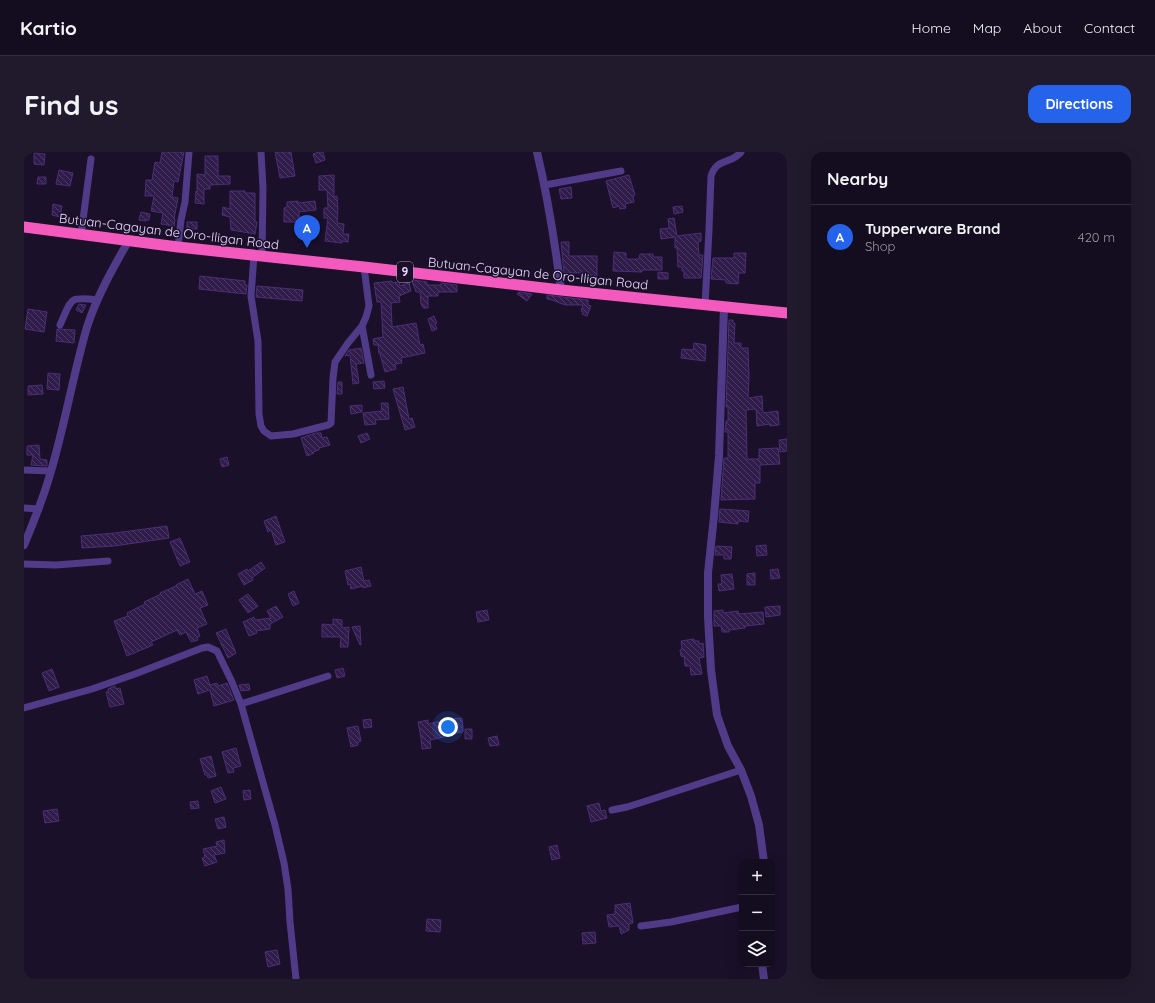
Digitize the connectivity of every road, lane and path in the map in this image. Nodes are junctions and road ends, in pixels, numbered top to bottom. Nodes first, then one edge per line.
1 (189, 152) edge
2 (261, 152) edge
3 (537, 152) edge
4 (741, 152) edge
5 (91, 158) dead end
6 (622, 171) dead end
7 (545, 185) junction
8 (24, 227) edge
9 (80, 235) junction
10 (129, 240) junction
11 (178, 247) junction
12 (258, 256) junction
13 (364, 267) junction
14 (561, 290) junction
15 (98, 300) junction
16 (705, 305) junction
17 (724, 307) junction
18 (787, 313) edge
19 (60, 325) dead end
20 (362, 326) junction
21 (371, 375) dead end
22 (24, 470) edge
23 (51, 471) junction
24 (24, 508) edge
25 (39, 509) junction
26 (24, 545) edge
27 (108, 561) dead end
28 (24, 564) edge
29 (328, 676) dead end
30 (241, 704) junction
31 (24, 708) edge
32 (741, 770) junction
33 (612, 810) dead end
34 (764, 859) edge
35 (739, 908) edge
36 (641, 926) dead end
37 (762, 967) edge
38 (296, 979) edge
39 (764, 979) edge

1 - 11 street
2 - 12 street
3 - 7 street
4 - 16 street
5 - 9 street
6 - 7 street
7 - 14 street
8 - 9 highway, Butuan-Cagayan de Oro-Iligan Road / 9
9 - 10 highway, Butuan-Cagayan de Oro-Iligan Road / 9
10 - 11 highway, Butuan-Cagayan de Oro-Iligan Road / 9
10 - 15 street
11 - 12 highway, Butuan-Cagayan de Oro-Iligan Road / 9
12 - 13 highway, Butuan-Cagayan de Oro-Iligan Road / 9
12 - 20 street
13 - 14 highway, Butuan-Cagayan de Oro-Iligan Road / 9
13 - 20 street
14 - 16 highway, Butuan-Cagayan de Oro-Iligan Road / 9
15 - 19 street
15 - 23 street
16 - 17 highway, Butuan-Cagayan de Oro-Iligan Road / 9
17 - 18 highway, Butuan-Cagayan de Oro-Iligan Road / 9
17 - 32 street
20 - 21 street
22 - 23 street
23 - 25 street
24 - 25 street
25 - 26 street
27 - 28 street
29 - 30 street
30 - 31 street
30 - 38 street
32 - 33 street
32 - 34 street
35 - 36 street
37 - 39 street

